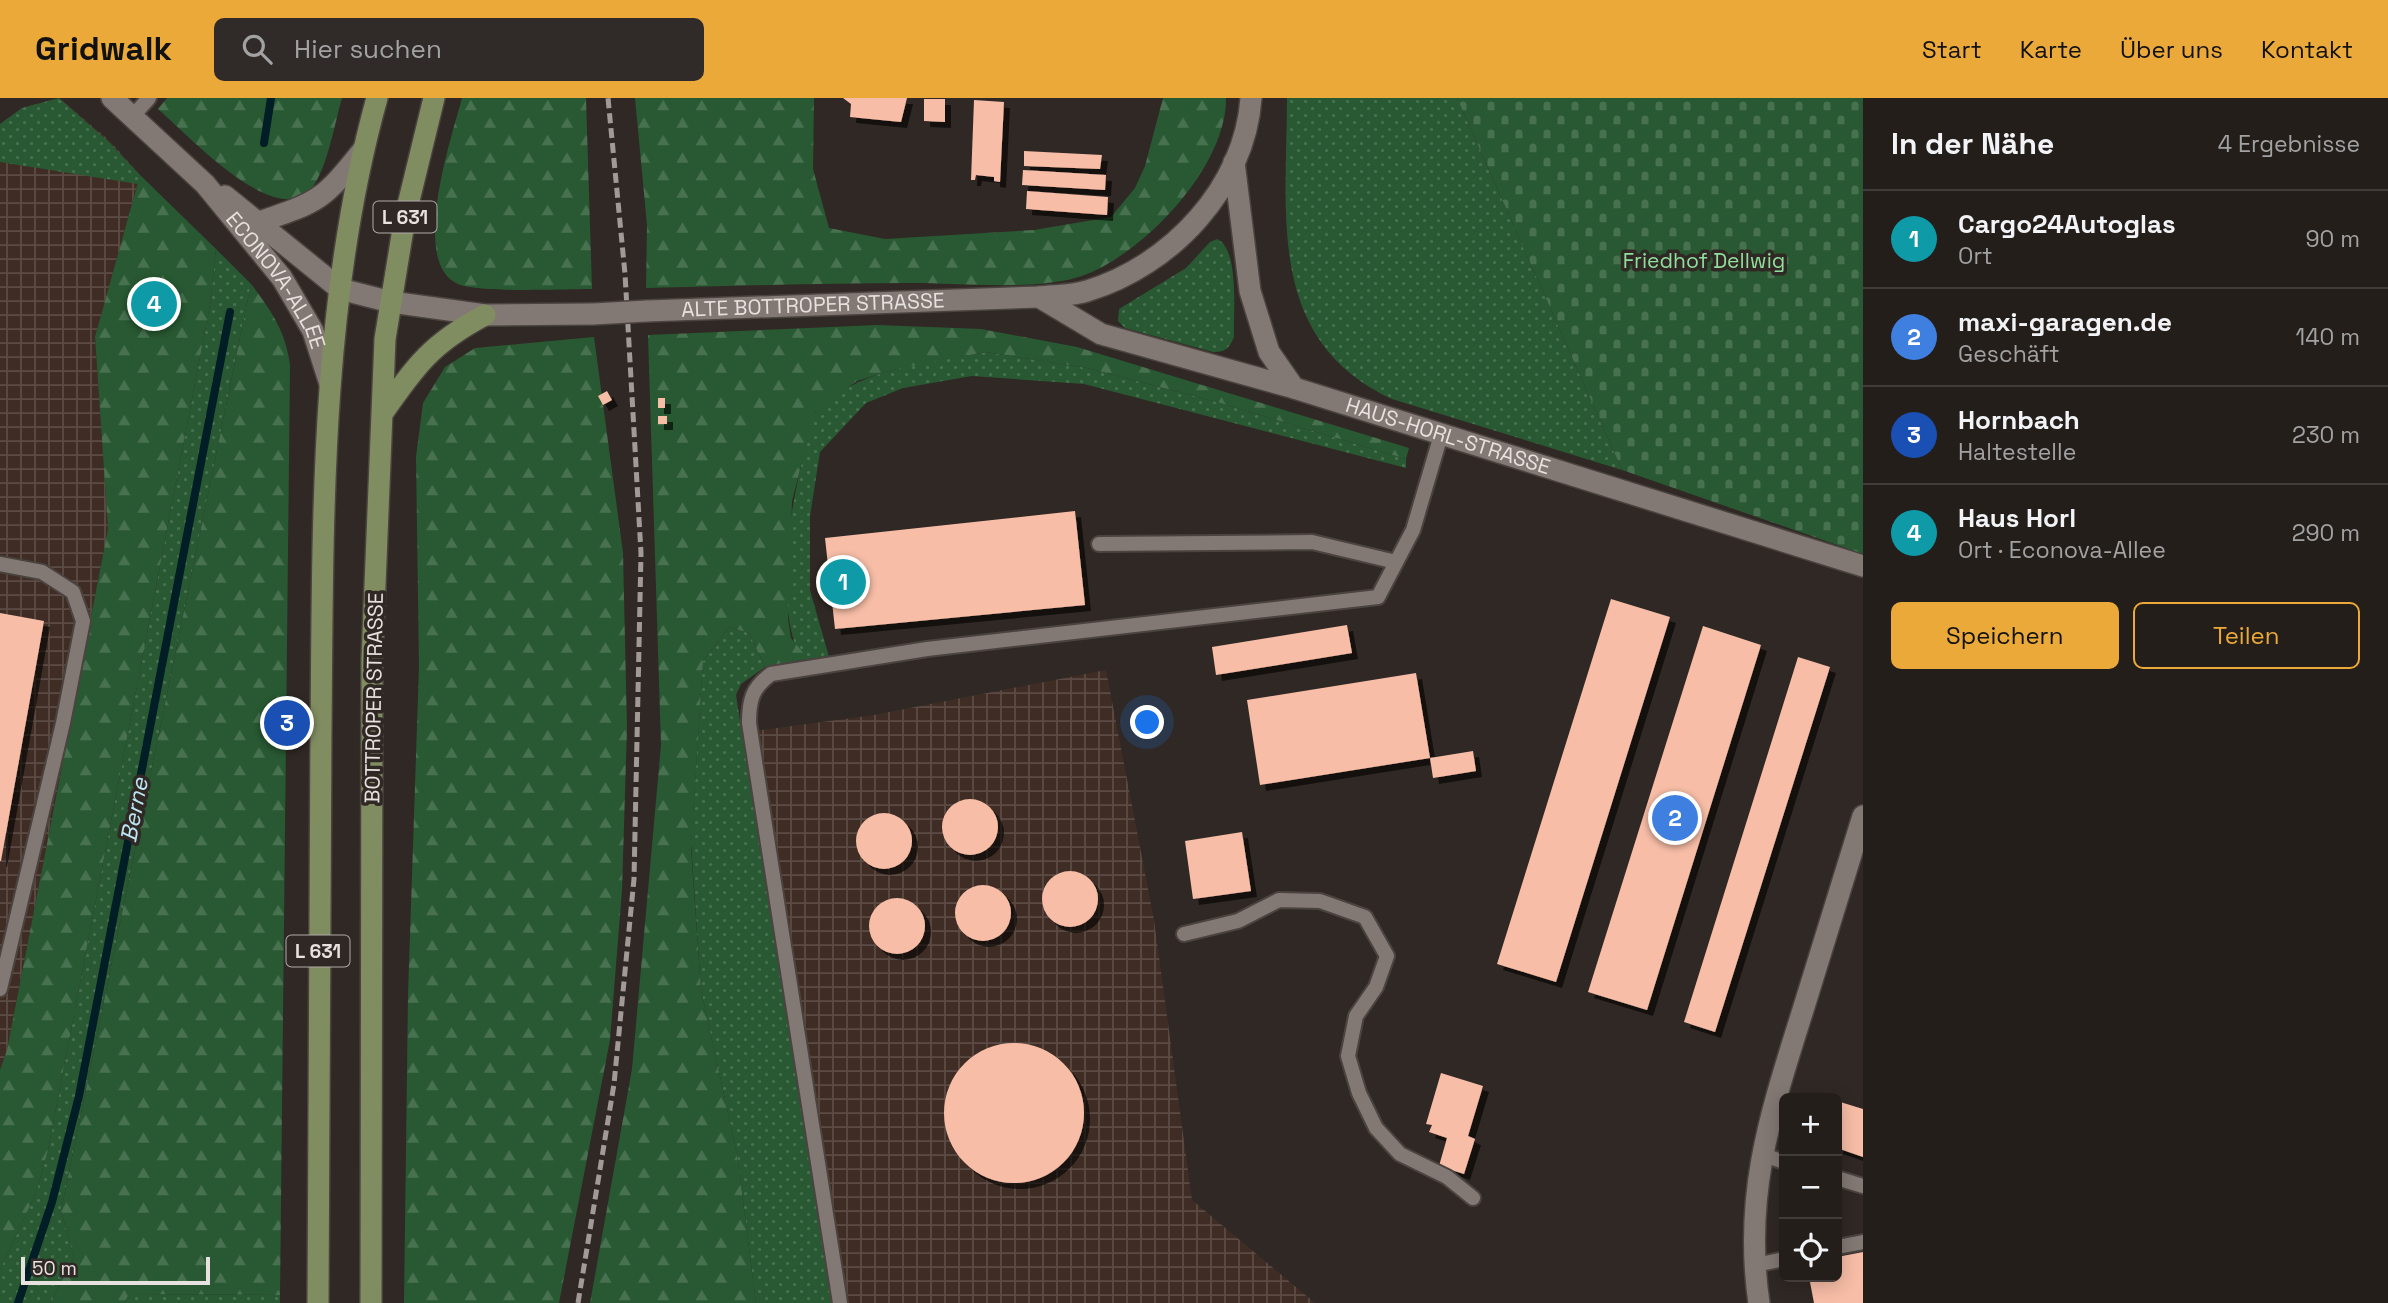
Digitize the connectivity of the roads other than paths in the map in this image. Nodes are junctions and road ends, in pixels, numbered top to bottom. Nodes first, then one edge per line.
1 (111, 98) edge
2 (149, 98) edge
3 (377, 98) edge
4 (434, 98) edge
5 (1251, 98) edge
6 (132, 117) junction
7 (363, 150) junction
8 (1234, 162) junction
9 (205, 184) junction
10 (259, 222) junction
11 (340, 289) junction
12 (1039, 297) junction
13 (391, 302) junction
14 (485, 315) junction
15 (330, 384) junction
16 (1294, 388) junction
17 (382, 414) junction
18 (1441, 435) junction
19 (1099, 544) dead end
20 (1396, 562) junction
21 (0, 564) edge
22 (1863, 566) edge
23 (1863, 816) edge
24 (1184, 934) dead end
25 (0, 989) edge
26 (1761, 1154) junction
27 (1779, 1160) edge
28 (1842, 1180) edge
29 (1863, 1186) edge
30 (1473, 1198) dead end
31 (1863, 1242) edge
32 (1842, 1246) edge
33 (1779, 1260) edge
34 (1756, 1265) junction
35 (318, 1303) edge
36 (372, 1303) edge
37 (840, 1303) edge
38 (1759, 1303) edge

1 - 6 street, ECONOVA-ALLEE
2 - 6 lane
3 - 7 main road, L 631
4 - 13 main road, BOTTROPER STRASSE / L 631
5 - 8 street, ALTE BOTTROPER STRASSE
6 - 9 street, ECONOVA-ALLEE
7 - 10 street, ECONOVA-ALLEE / L 631
7 - 11 main road, L 631
8 - 12 street, ALTE BOTTROPER STRASSE
8 - 16 street, ALTE BOTTROPER STRASSE
9 - 10 street, ECONOVA-ALLEE
9 - 15 street, ECONOVA-ALLEE
10 - 11 street, ECONOVA-ALLEE
11 - 13 street, ALTE BOTTROPER STRASSE
11 - 15 main road, L 631
12 - 14 street, ALTE BOTTROPER STRASSE, bridge
12 - 16 street, HAUS-HORL-STRASSE
13 - 14 street, ALTE BOTTROPER STRASSE
13 - 17 main road, BOTTROPER STRASSE / L 631
14 - 17 main road
15 - 35 main road, L 631
16 - 18 street, HAUS-HORL-STRASSE
17 - 36 main road, BOTTROPER STRASSE / L 631
18 - 20 lane
18 - 22 street, HAUS-HORL-STRASSE
19 - 20 lane
20 - 37 lane
21 - 25 lane
23 - 26 street
24 - 30 lane
26 - 27 lane
26 - 34 street
28 - 29 lane
31 - 32 lane
33 - 34 lane
34 - 38 street

